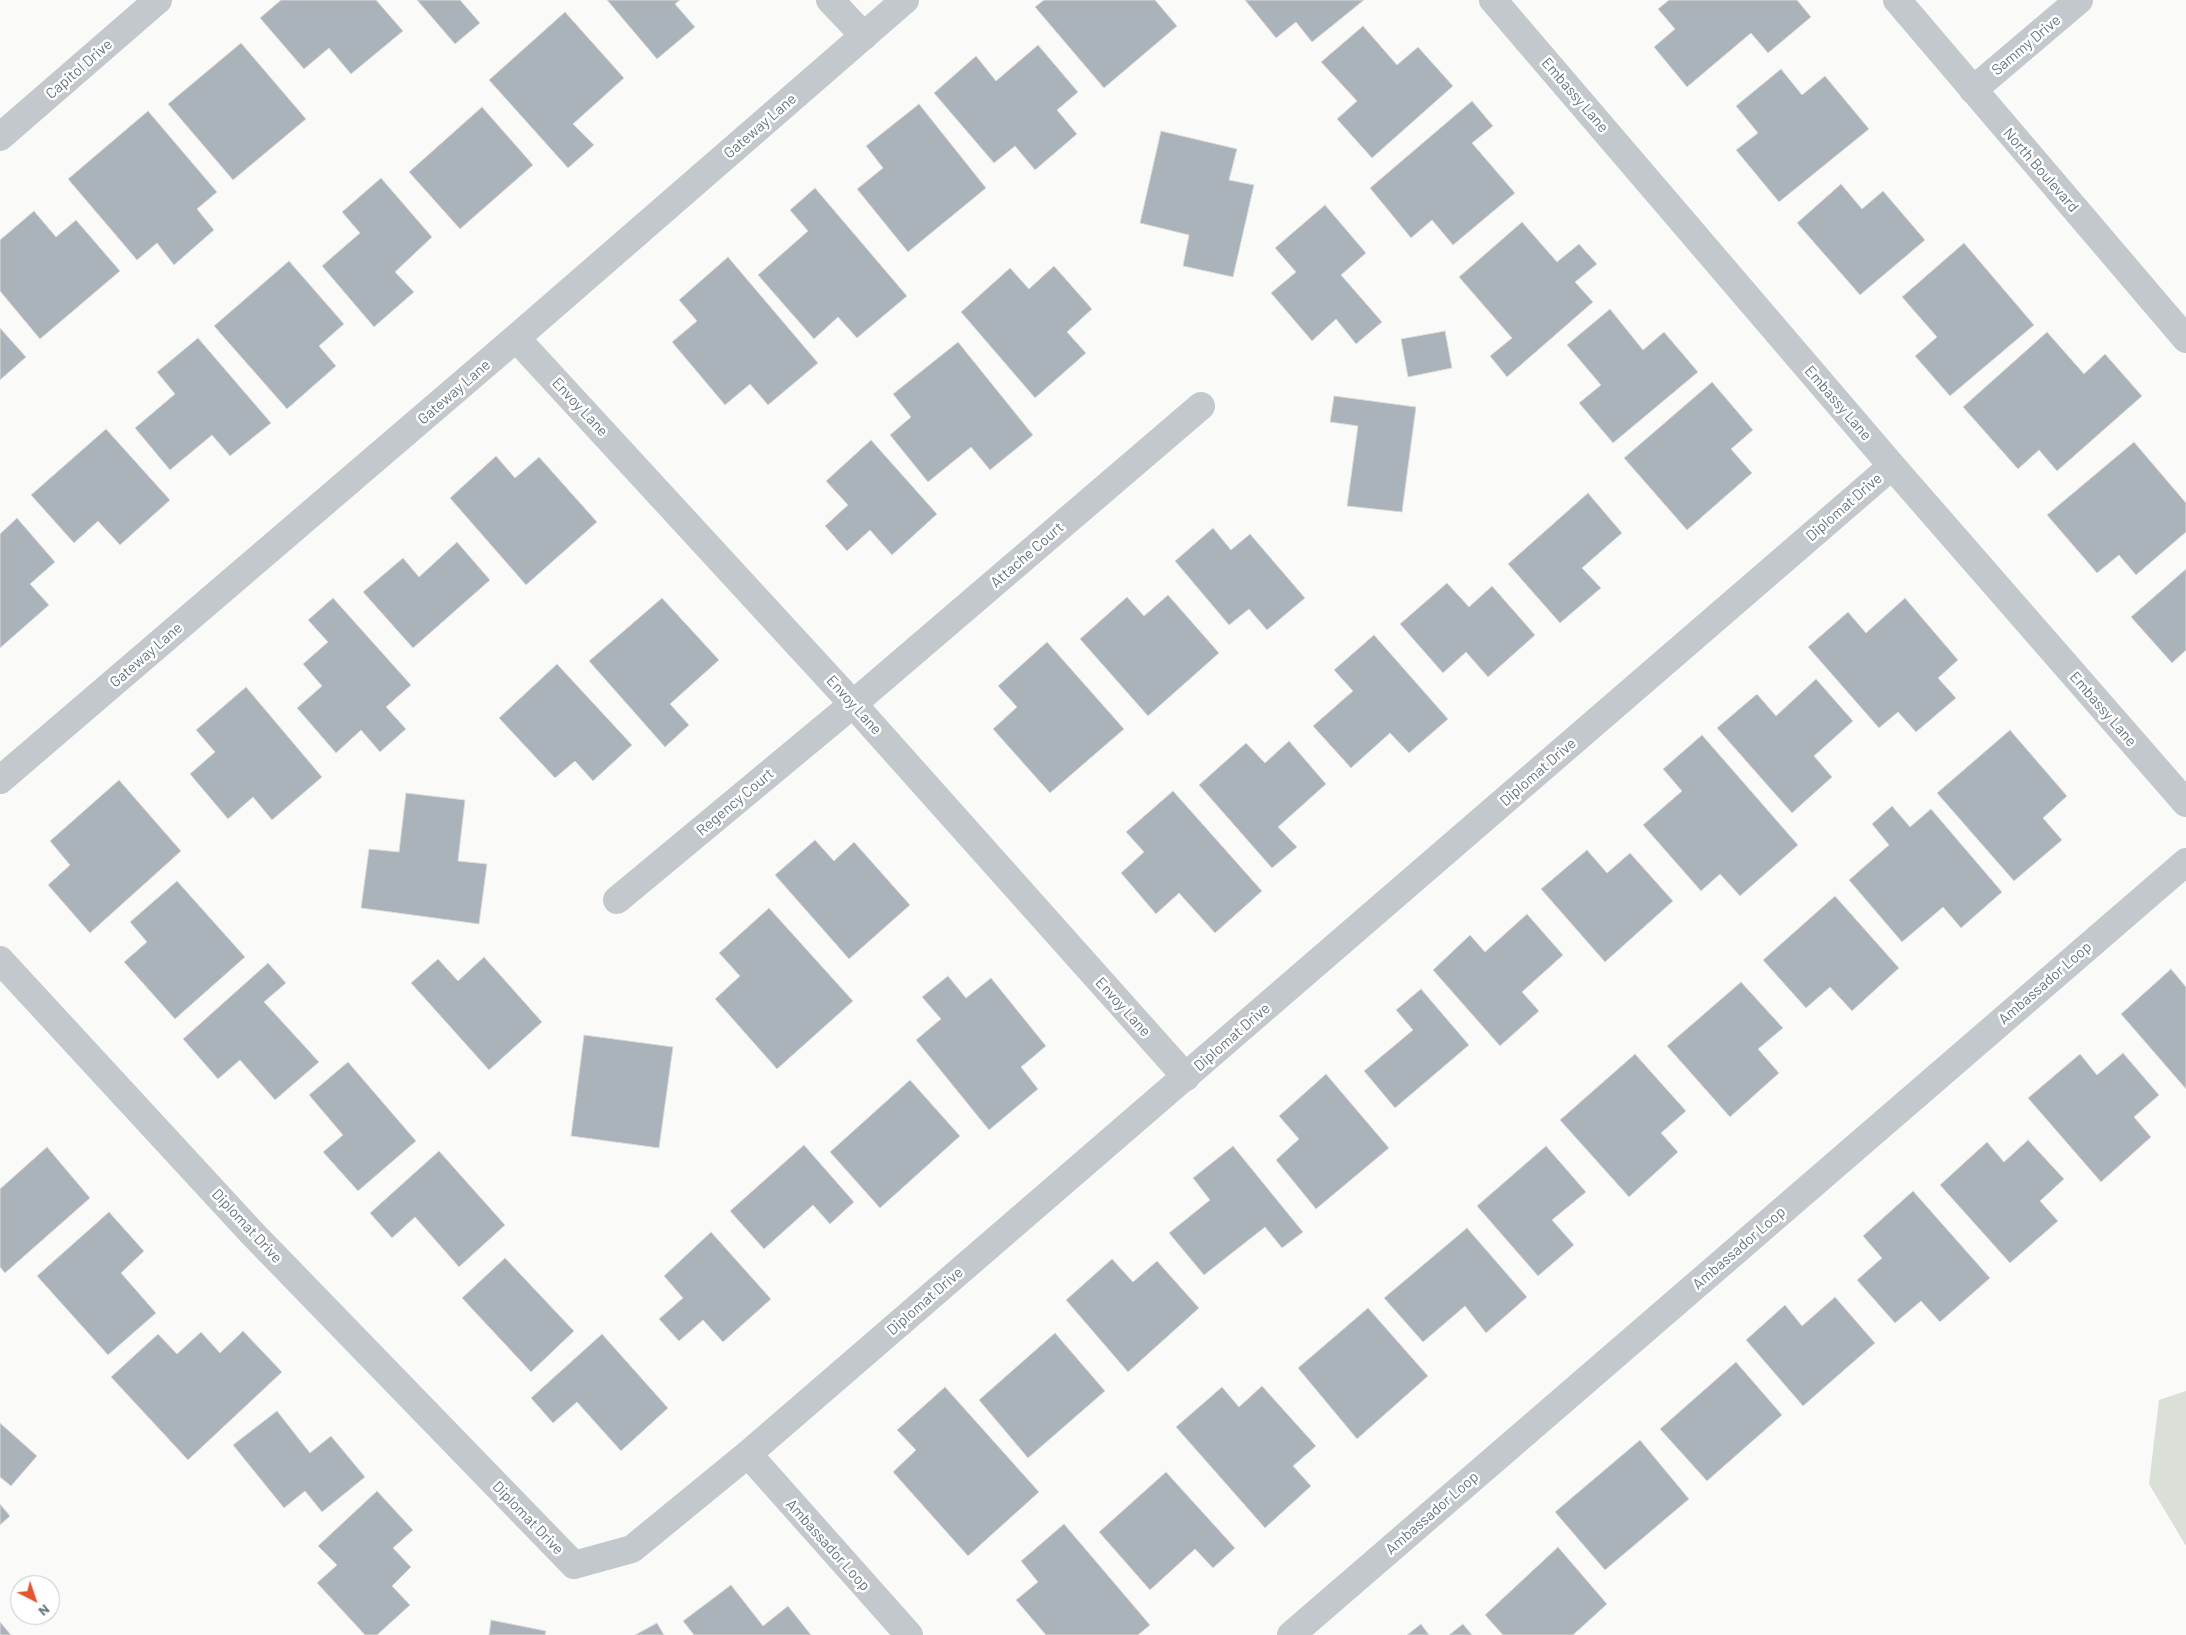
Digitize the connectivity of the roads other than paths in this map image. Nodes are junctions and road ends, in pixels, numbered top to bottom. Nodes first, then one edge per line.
1 (158, 0) edge
2 (830, 0) edge
3 (905, 0) edge
4 (1493, 0) edge
5 (1897, 0) edge
6 (2079, 0) edge
7 (864, 36) junction
8 (1973, 90) junction
9 (0, 137) edge
10 (516, 338) junction
11 (2186, 339) edge
12 (1201, 406) dead end
13 (1892, 466) junction
14 (854, 704) junction
15 (0, 780) edge
16 (2186, 803) edge
17 (2186, 862) edge
18 (617, 900) dead end
19 (0, 960) edge
20 (1186, 1077) junction
21 (748, 1454) junction
22 (909, 1635) edge
23 (1291, 1635) edge

1 - 9 street, Capitol Drive
2 - 7 street
3 - 7 street, Gateway Lane
4 - 13 street, Embassy Lane
5 - 8 street, North Boulevard
6 - 8 street, Sammy Drive
7 - 10 street, Gateway Lane
8 - 11 street, North Boulevard
10 - 14 street, Envoy Lane
10 - 15 street, Gateway Lane
12 - 14 street, Attache Court
13 - 16 street, Embassy Lane
13 - 20 street, Diplomat Drive
14 - 18 street, Regency Court
14 - 20 street, Envoy Lane
17 - 23 street, Ambassador Loop
19 - 21 street, Diplomat Drive
20 - 21 street, Diplomat Drive
21 - 22 street, Ambassador Loop

